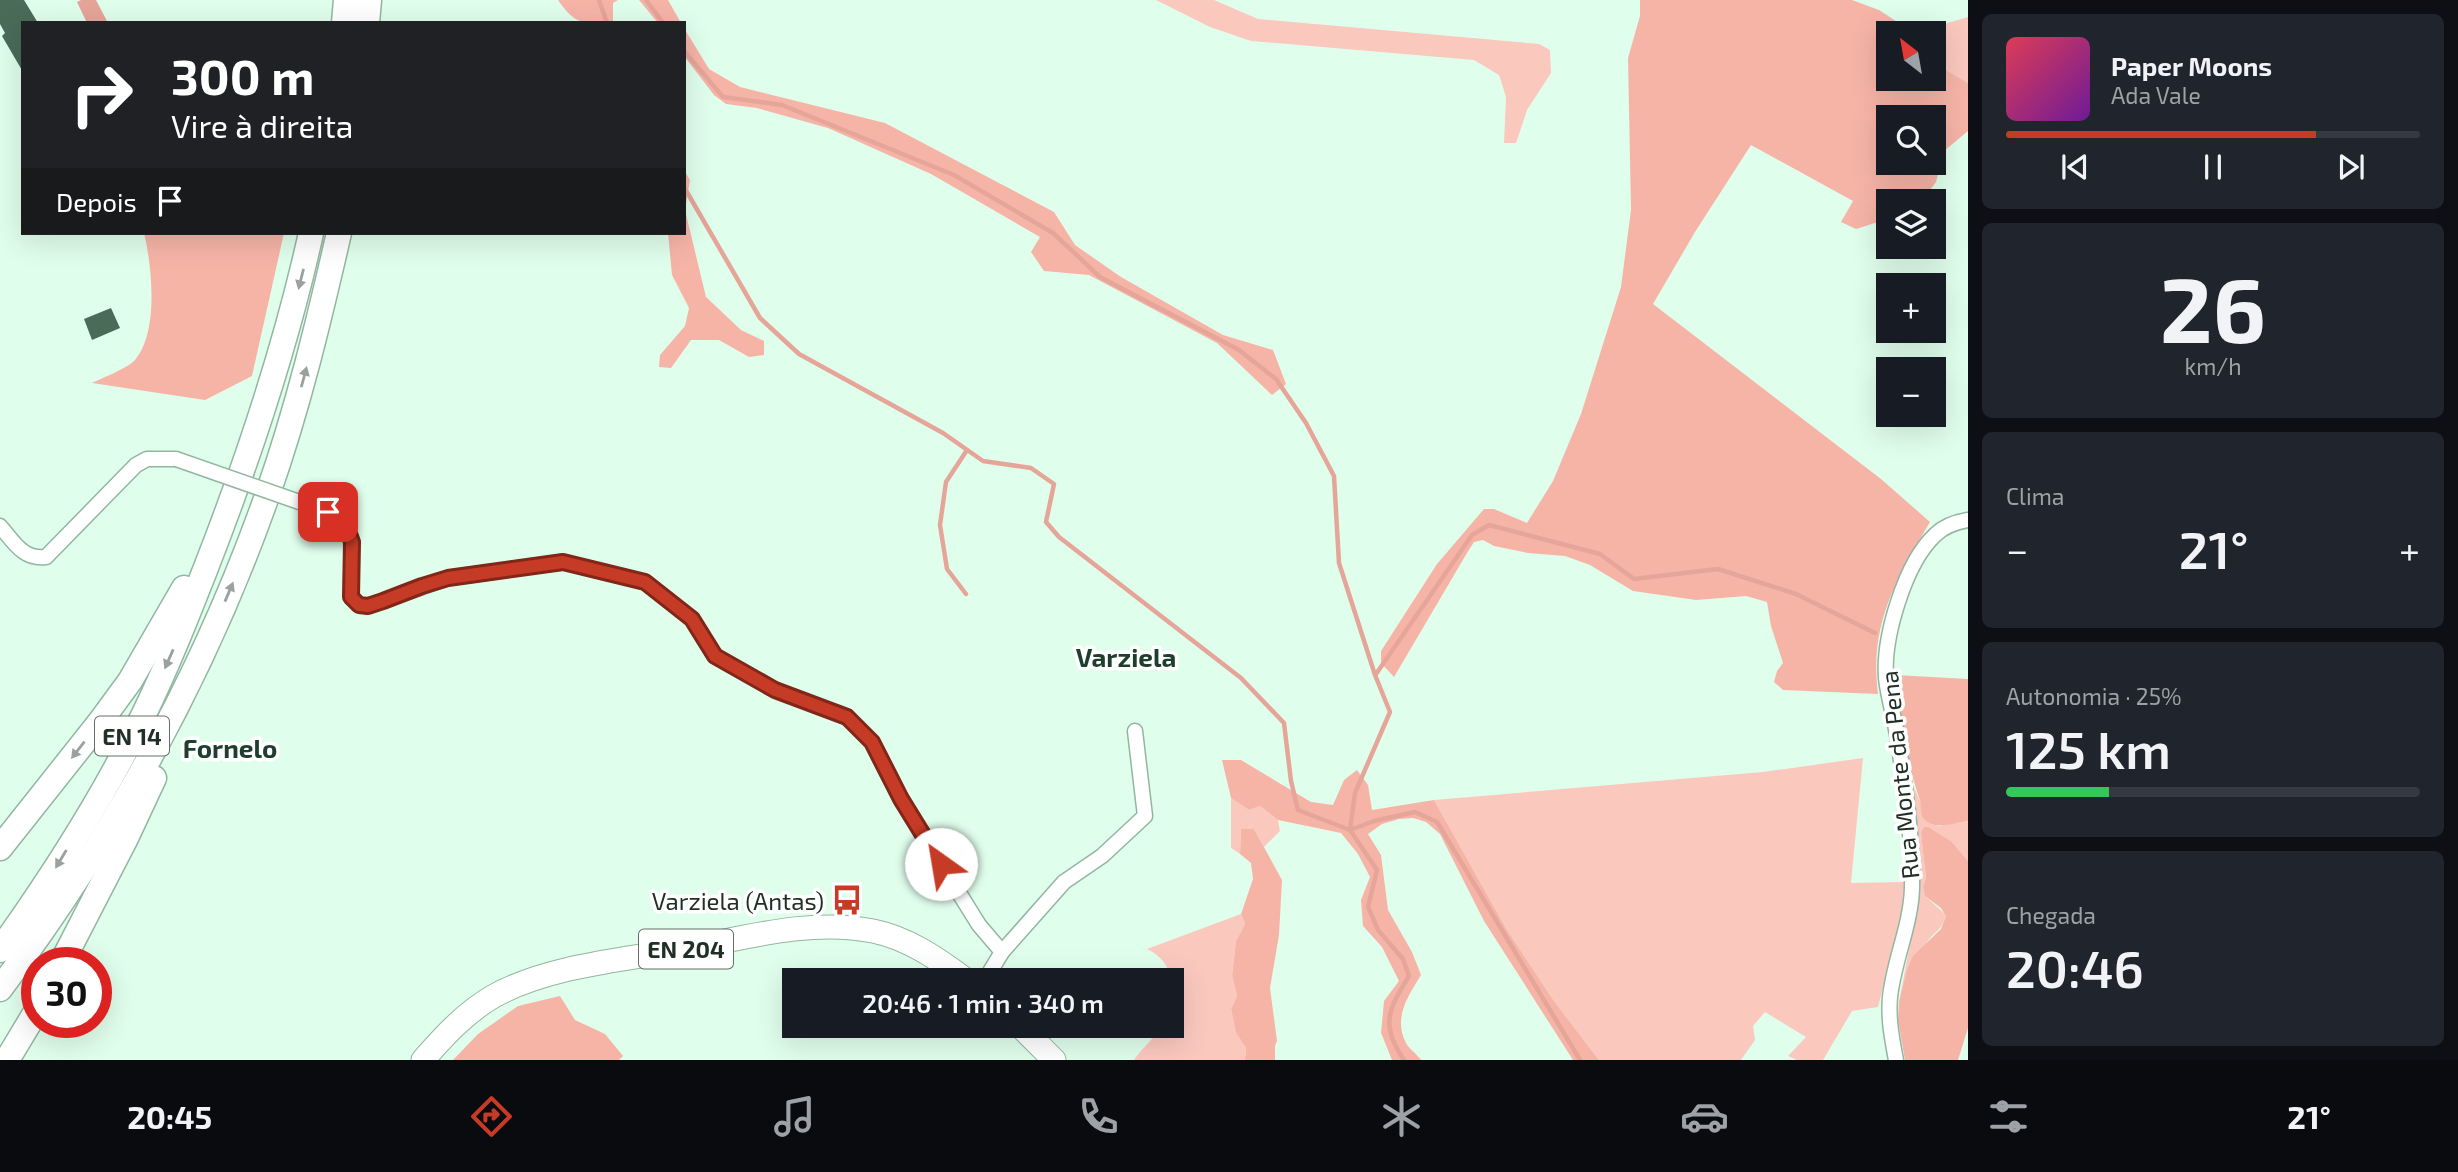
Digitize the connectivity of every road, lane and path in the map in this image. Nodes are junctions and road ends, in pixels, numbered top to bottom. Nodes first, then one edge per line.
1 (346, 0) edge
2 (369, 0) edge
3 (344, 21) edge
4 (367, 21) edge
5 (311, 235) edge
6 (339, 235) edge
7 (230, 505) junction
8 (1968, 520) edge
9 (0, 526) edge
10 (202, 654) junction
11 (1135, 731) dead end
12 (0, 848) edge
13 (70, 947) edge
14 (0, 950) edge
15 (1002, 952) junction
16 (949, 968) edge
17 (992, 968) edge
18 (0, 989) edge
19 (21, 1037) edge
20 (1034, 1038) edge
21 (1037, 1038) edge
22 (7, 1060) edge
23 (423, 1060) edge
24 (1054, 1060) edge
25 (1068, 1060) edge
26 (1896, 1060) edge

1 - 3 highway
2 - 4 highway
5 -> 7 highway, EN 14
10 -> 6 highway, EN 14
7 -> 12 highway, EN 14
7 -> 14 highway, EN 14
8 - 26 street, Rua Monte da Pena
9 - 15 street, bridge
10 - 13 highway, EN 14
10 - 18 highway, EN 14
11 - 15 street
15 - 17 street
16 - 23 main road, EN 204
19 - 22 highway
20 - 24 main road
21 - 25 main road

